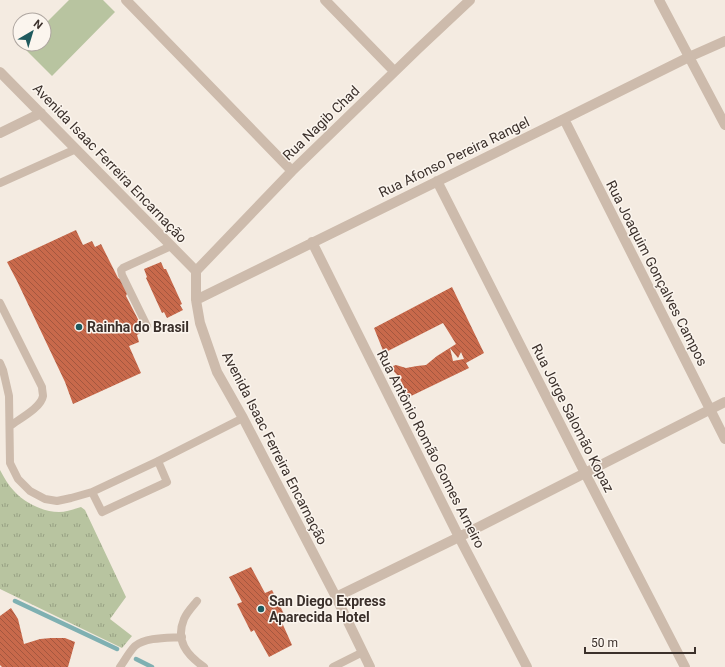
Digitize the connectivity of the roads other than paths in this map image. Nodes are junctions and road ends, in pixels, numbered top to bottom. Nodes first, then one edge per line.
1 (126, 0) edge
2 (325, 0) edge
3 (470, 0) edge
4 (659, 0) edge
5 (725, 41) edge
6 (689, 57) junction
7 (394, 71) junction
8 (0, 72) edge
9 (41, 113) junction
10 (564, 120) junction
11 (725, 125) edge
12 (0, 133) edge
13 (76, 149) junction
14 (292, 171) junction
15 (437, 181) junction
16 (0, 183) edge
17 (312, 242) junction
18 (171, 246) junction
19 (196, 271) junction
20 (196, 300) junction
21 (0, 303) edge
22 (147, 326) dead end
23 (0, 363) edge
24 (725, 402) edge
25 (710, 409) junction
26 (243, 418) junction
27 (10, 426) junction
28 (725, 439) edge
29 (158, 461) junction
30 (585, 473) junction
31 (92, 492) junction
32 (459, 537) junction
33 (336, 597) junction
34 (197, 601) dead end
35 (182, 637) junction
36 (363, 652) junction
37 (120, 667) edge
38 (204, 667) edge
39 (333, 667) edge
40 (370, 667) edge
41 (527, 667) edge
42 (685, 667) edge

1 - 14 street
2 - 7 street
3 - 7 street, Rua Nagib Chad
4 - 6 street
5 - 6 street, Rua Afonso Pereira Rangel
6 - 10 street, Rua Afonso Pereira Rangel
6 - 11 street
7 - 14 street, Rua Nagib Chad
8 - 9 street, Avenida Isaac Ferreira Encarnação
9 - 12 street
9 - 13 street, Avenida Isaac Ferreira Encarnação
10 - 15 street, Rua Afonso Pereira Rangel
10 - 25 street, Rua Joaquim Gonçalves Campos
13 - 16 lane
13 - 18 street, Avenida Isaac Ferreira Encarnação
14 - 19 street, Rua Nagib Chad
15 - 17 street, Rua Afonso Pereira Rangel
15 - 30 street, Rua Jorge Salomão Kopaz
17 - 20 street, Rua Afonso Pereira Rangel
17 - 32 street, Rua Antônio Romão Gomes Arneiro
18 - 19 street, Avenida Isaac Ferreira Encarnação
18 - 22 lane
19 - 20 street, Avenida Isaac Ferreira Encarnação
20 - 26 street, Avenida Isaac Ferreira Encarnação
21 - 27 lane
23 - 27 lane
24 - 25 street
25 - 28 street, Rua Joaquim Gonçalves Campos
25 - 30 street
26 - 29 lane
26 - 33 street, Avenida Isaac Ferreira Encarnação
27 - 31 lane
29 - 31 lane
29 - 31 lane
30 - 32 street
30 - 42 street, Rua Jorge Salomão Kopaz
32 - 33 street
32 - 41 street, Rua Antônio Romão Gomes Arneiro
33 - 36 street, Avenida Isaac Ferreira Encarnação
34 - 35 lane
35 - 37 lane
35 - 38 lane
36 - 39 lane
36 - 40 street, Avenida Isaac Ferreira Encarnação

